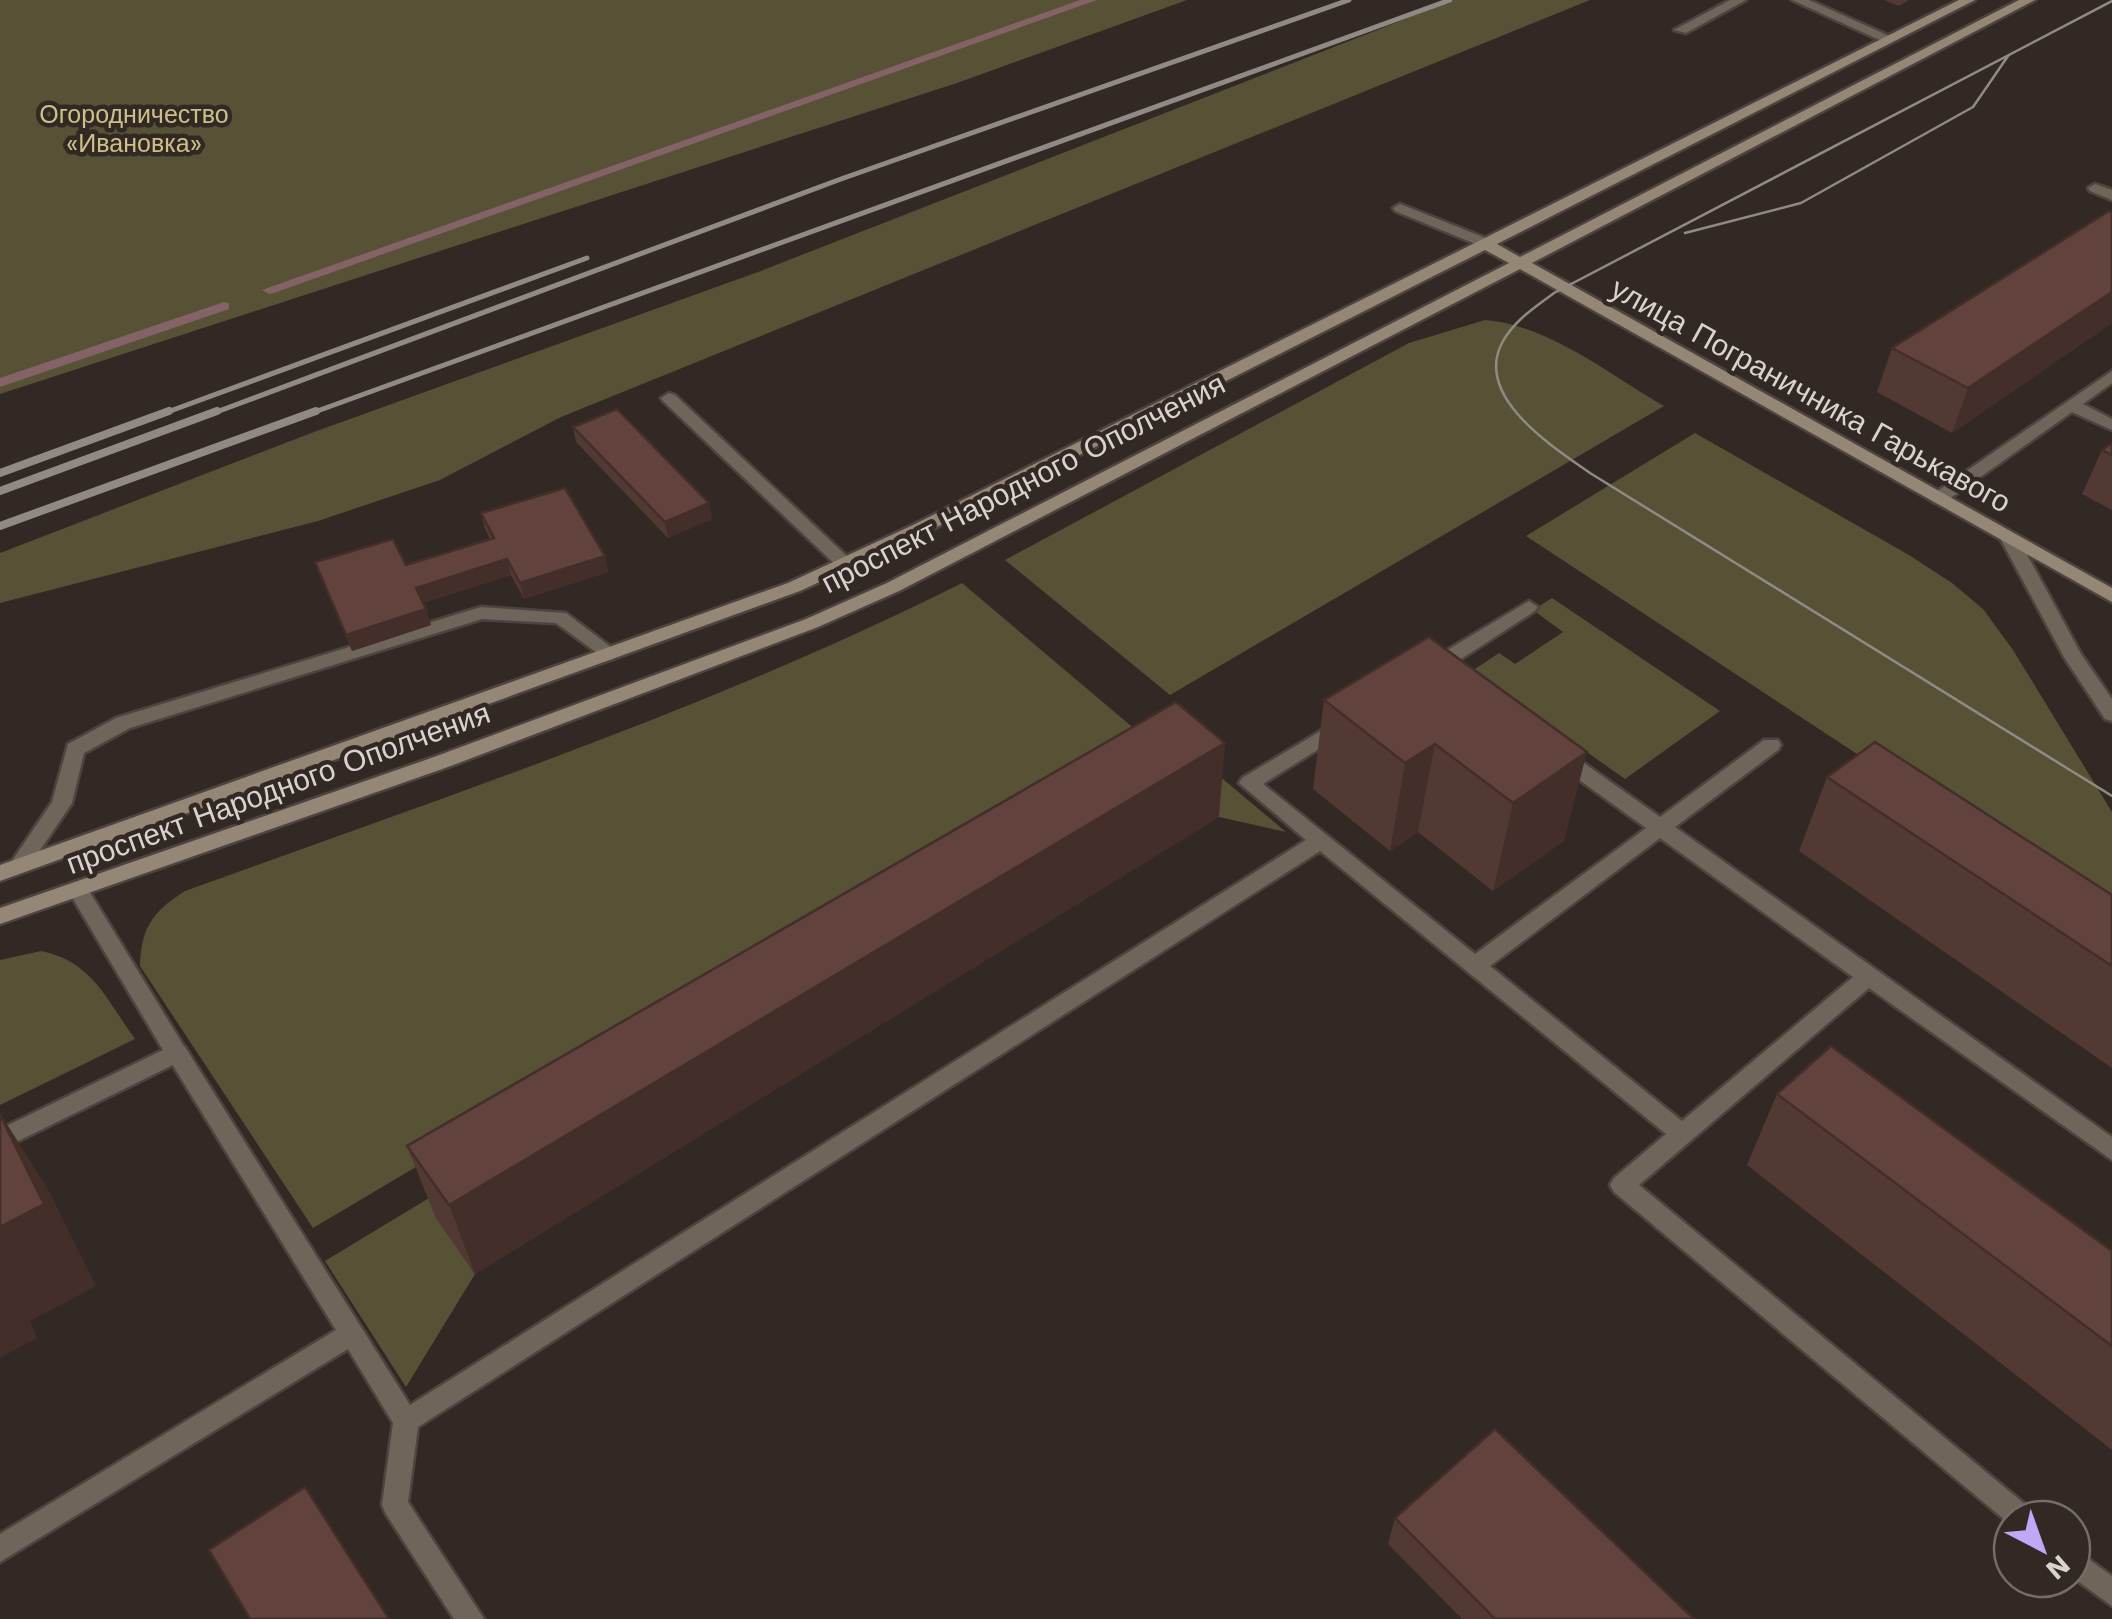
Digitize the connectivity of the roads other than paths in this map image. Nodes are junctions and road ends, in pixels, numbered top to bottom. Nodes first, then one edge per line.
1 (1740, 0) edge
2 (1798, 0) edge
3 (1969, 0) edge
4 (2028, 0) edge
5 (1681, 30) dead end
6 (1890, 39) junction
7 (2095, 188) dead end
8 (2112, 196) edge
9 (1400, 208) dead end
10 (1482, 242) junction
11 (1518, 262) junction
12 (2112, 376) edge
13 (669, 398) dead end
14 (2072, 404) junction
15 (2112, 425) edge
16 (1938, 498) junction
17 (2009, 538) junction
18 (845, 564) junction
19 (2112, 596) edge
20 (1528, 608) dead end
21 (611, 654) junction
22 (1456, 681) edge
23 (2112, 714) edge
24 (1357, 715) edge
25 (1771, 745) dead end
26 (1551, 749) edge
27 (1662, 828) junction
28 (1322, 840) junction
29 (10, 870) edge
30 (80, 892) junction
31 (0, 916) edge
32 (1476, 965) junction
33 (1869, 976) junction
34 (178, 1052) junction
35 (1682, 1134) junction
36 (0, 1140) edge
37 (2112, 1150) edge
38 (352, 1332) junction
39 (406, 1422) junction
40 (1999, 1499) edge
41 (0, 1549) edge
42 (2092, 1576) edge
43 (2112, 1593) edge
44 (470, 1619) edge

1 - 5 street
2 - 6 street
3 - 6 street, проспект Народного Ополчения
4 - 11 street, проспект Народного Ополчения
6 - 10 street, проспект Народного Ополчения
7 - 8 street
9 - 10 street
10 - 11 street, улица Пограничника Гарькавого
10 - 18 street, проспект Народного Ополчения
11 - 16 street, улица Пограничника Гарькавого
11 - 30 street, проспект Народного Ополчения
12 - 14 street
13 - 18 street
14 - 15 street
14 - 16 street
16 - 17 street, улица Пограничника Гарькавого
17 - 19 street, улица Пограничника Гарькавого
17 - 23 street
18 - 21 street, проспект Народного Ополчения
20 - 22 street
21 - 29 street, проспект Народного Ополчения
21 - 29 street
24 - 28 street
25 - 27 street
26 - 27 street
27 - 32 street
27 - 33 street
28 - 32 street
28 - 39 street
30 - 31 street, проспект Народного Ополчения
30 - 34 street
32 - 35 street
33 - 35 street
33 - 37 street
34 - 36 street
34 - 38 street
35 - 40 street
38 - 39 street
38 - 41 street
39 - 44 street
42 - 43 street

